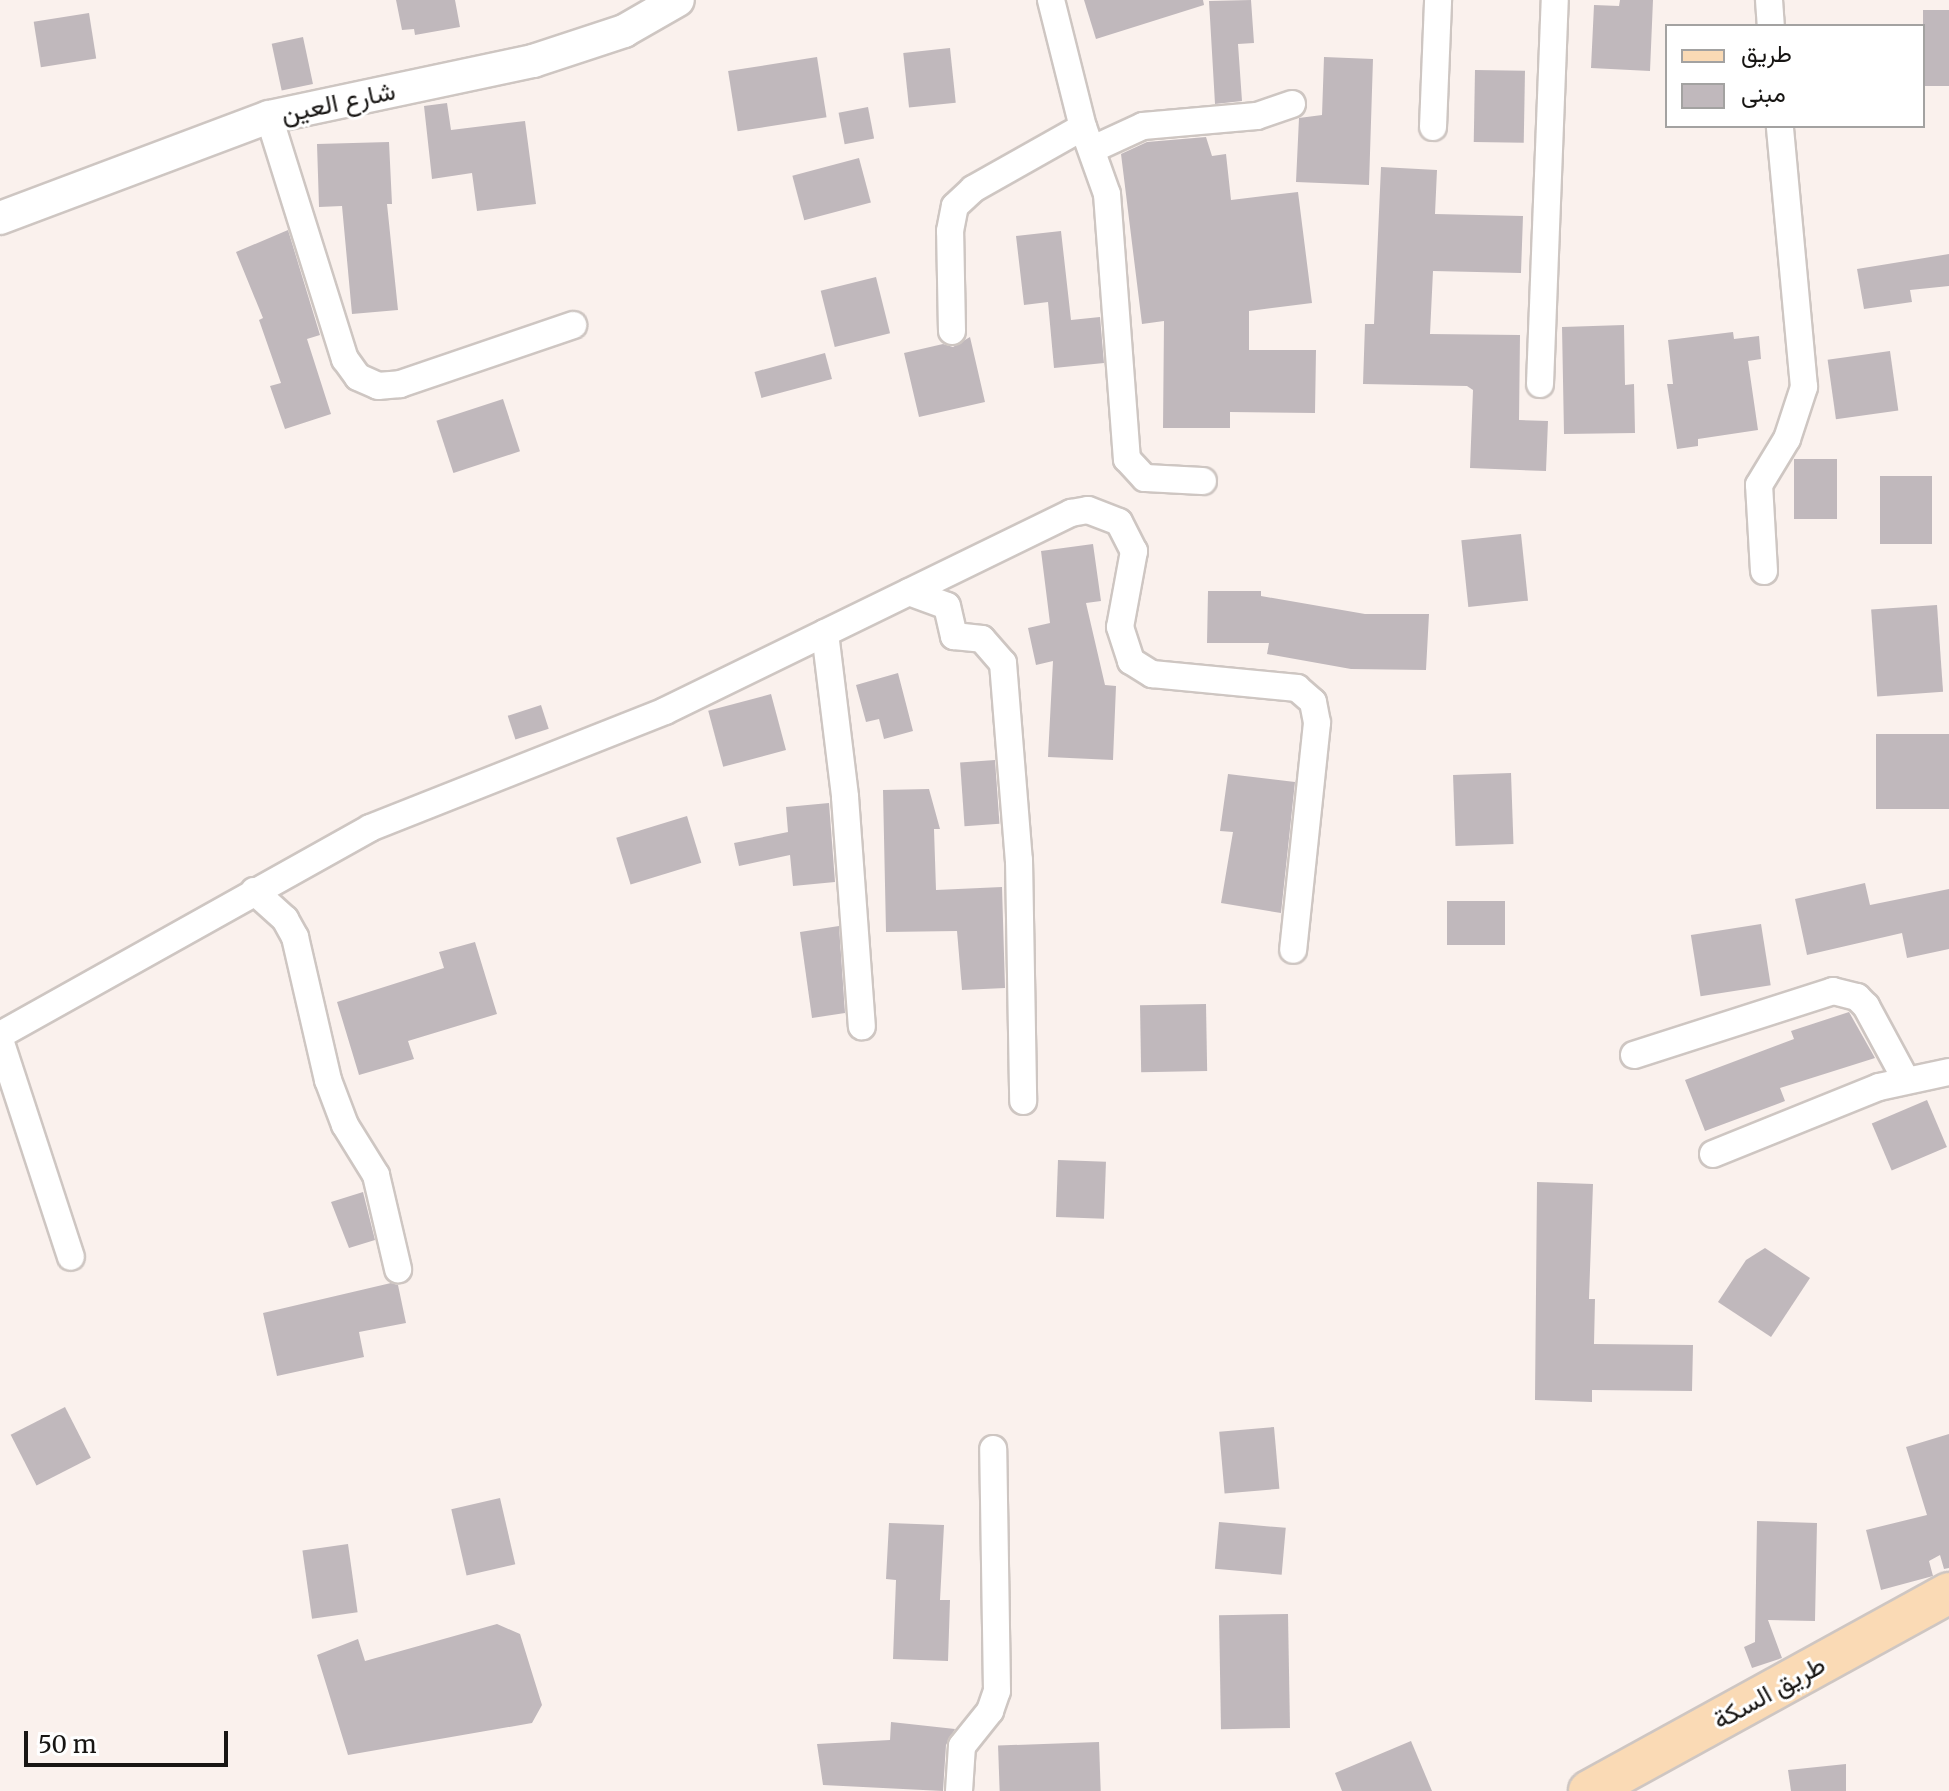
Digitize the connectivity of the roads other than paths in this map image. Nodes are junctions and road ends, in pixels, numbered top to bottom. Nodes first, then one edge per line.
1 (678, 0) edge
2 (1051, 0) edge
3 (1438, 0) edge
4 (1555, 0) edge
5 (1769, 0) edge
6 (1771, 24) edge
7 (1292, 104) dead end
8 (269, 117) junction
9 (1433, 127) dead end
10 (1780, 128) edge
11 (1088, 138) junction
12 (0, 218) edge
13 (573, 325) dead end
14 (952, 331) dead end
15 (1540, 384) dead end
16 (1203, 481) dead end
17 (1764, 571) dead end
18 (909, 592) junction
19 (825, 633) junction
20 (254, 891) junction
21 (1293, 950) dead end
22 (862, 1026) dead end
23 (0, 1037) edge
24 (1634, 1055) dead end
25 (1949, 1072) edge
26 (1906, 1080) junction
27 (1023, 1101) dead end
28 (1713, 1154) dead end
29 (71, 1257) dead end
30 (398, 1269) dead end
31 (993, 1449) dead end
32 (1949, 1593) edge
33 (959, 1791) edge
34 (1589, 1791) edge

1 - 8 street, شارع العين
2 - 11 street
3 - 9 street
4 - 15 street
5 - 6 street
7 - 11 street
8 - 12 street, شارع العين
8 - 13 street
10 - 17 street
11 - 14 street
11 - 16 street
18 - 19 street
18 - 21 street
18 - 27 street
19 - 20 street
19 - 22 street
20 - 23 street
20 - 30 street
23 - 29 street
24 - 26 street
25 - 26 street
26 - 28 street
31 - 33 street
32 - 34 main road, طريق السكة

